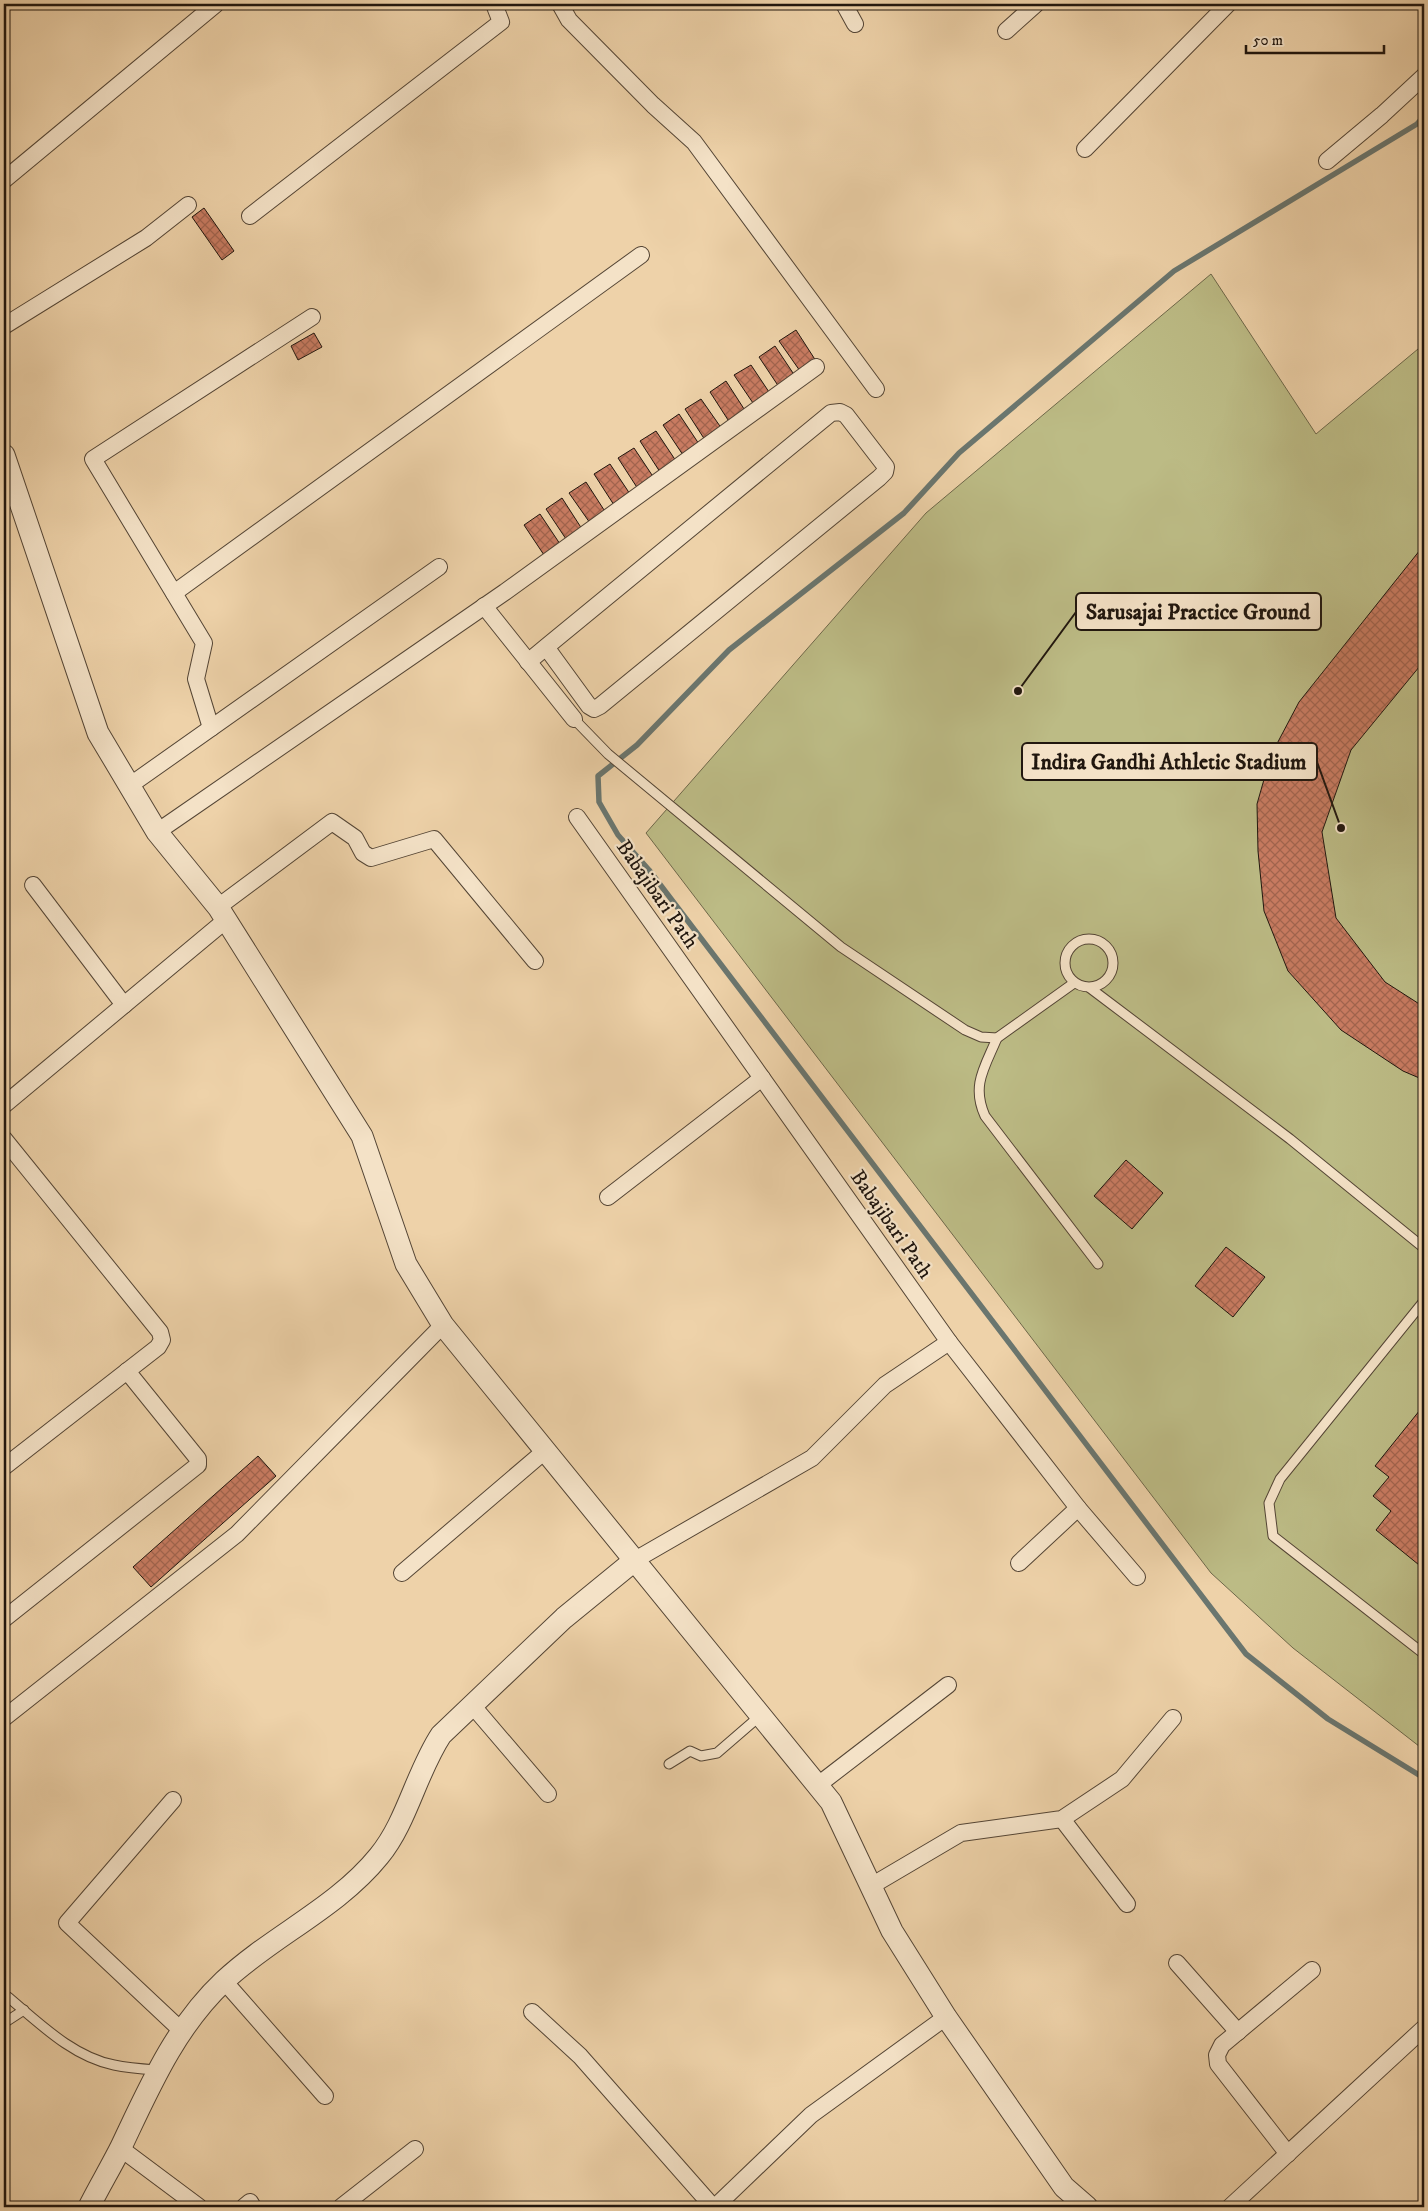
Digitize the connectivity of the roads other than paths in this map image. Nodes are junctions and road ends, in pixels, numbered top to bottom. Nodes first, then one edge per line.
1 (216, 4) edge
2 (494, 4) edge
3 (560, 4) edge
4 (844, 4) edge
5 (1036, 4) edge
6 (1228, 4) edge
7 (855, 24) dead end
8 (1006, 31) dead end
9 (1424, 76) edge
10 (1085, 149) dead end
11 (1327, 161) dead end
12 (4, 180) edge
13 (188, 205) dead end
14 (250, 216) dead end
15 (641, 255) dead end
16 (312, 316) dead end
17 (4, 326) edge
18 (816, 367) dead end
19 (876, 389) dead end
20 (4, 455) edge
21 (438, 567) dead end
22 (174, 593) junction
23 (484, 606) junction
24 (546, 647) junction
25 (528, 662) junction
26 (574, 719) joint
27 (211, 728) junction
28 (129, 786) junction
29 (577, 817) dead end
30 (157, 832) junction
31 (33, 885) dead end
32 (222, 914) junction
33 (535, 961) dead end
34 (1074, 982) junction
35 (1090, 988) junction
36 (124, 1005) junction
37 (998, 1038) junction
38 (762, 1078) junction
39 (4, 1105) edge
40 (4, 1139) edge
41 (608, 1197) dead end
42 (1424, 1248) edge
43 (1098, 1264) dead end
44 (1424, 1302) edge
45 (442, 1325) junction
46 (949, 1342) junction
47 (127, 1371) junction
48 (546, 1450) junction
49 (4, 1467) edge
50 (1078, 1508) junction
51 (635, 1560) junction
52 (1019, 1563) dead end
53 (402, 1573) dead end
54 (1137, 1577) dead end
55 (4, 1620) edge
56 (1424, 1654) edge
57 (948, 1685) dead end
58 (472, 1705) junction
59 (761, 1715) junction
60 (4, 1718) edge
61 (1173, 1718) dead end
62 (669, 1764) dead end
63 (818, 1785) junction
64 (548, 1794) dead end
65 (174, 1800) dead end
66 (1062, 1819) junction
67 (871, 1886) junction
68 (1127, 1904) dead end
69 (1177, 1964) dead end
70 (1312, 1970) dead end
71 (224, 1981) junction
72 (8, 1996) dead end
73 (24, 2010) junction
74 (532, 2012) dead end
75 (946, 2017) junction
76 (4, 2023) edge
77 (1424, 2028) edge
78 (182, 2032) junction
79 (1238, 2032) junction
80 (156, 2070) junction
81 (324, 2096) dead end
82 (120, 2148) junction
83 (415, 2149) dead end
84 (1288, 2154) junction
85 (1077, 2204) edge
86 (89, 2207) edge
87 (199, 2207) edge
88 (244, 2207) edge
89 (252, 2207) edge
90 (341, 2207) edge
91 (714, 2207) edge
92 (1230, 2207) edge

1 - 12 street
2 - 14 street
3 - 19 street
4 - 7 street
5 - 8 street
6 - 10 street
9 - 11 street
13 - 17 street
15 - 22 street
16 - 22 street
18 - 23 street
20 - 28 street
21 - 27 street
22 - 27 street
23 - 25 street
23 - 30 street
24 - 24 street
24 - 25 street
25 - 26 street
26 - 37 lane
27 - 28 street
28 - 30 street
29 - 38 street, Babajibari Path
30 - 32 street
31 - 36 street
32 - 33 street
32 - 36 street
32 - 45 street
34 - 35 lane
34 - 35 lane
34 - 37 lane
35 - 42 lane
36 - 39 street
37 - 43 lane
38 - 41 street
38 - 46 street, Babajibari Path
40 - 47 street
44 - 56 lane
45 - 48 street
45 - 60 street
46 - 50 street, Babajibari Path
46 - 51 street
47 - 49 street
47 - 55 street
48 - 51 street
48 - 53 street
50 - 52 street
50 - 54 street, Babajibari Path
51 - 58 street
51 - 59 street
57 - 63 street
58 - 64 street
58 - 71 street
59 - 62 lane
59 - 63 street
61 - 66 street
63 - 67 street
65 - 78 street
66 - 67 street
66 - 68 street
67 - 75 street
69 - 79 street
70 - 79 street
71 - 78 street
71 - 81 street
72 - 73 lane
73 - 76 lane
73 - 80 lane
74 - 91 street
75 - 85 street
75 - 91 street
77 - 84 street
78 - 80 street
79 - 84 street
80 - 82 street
82 - 86 street
82 - 87 street
83 - 90 street
84 - 92 street
88 - 89 street

